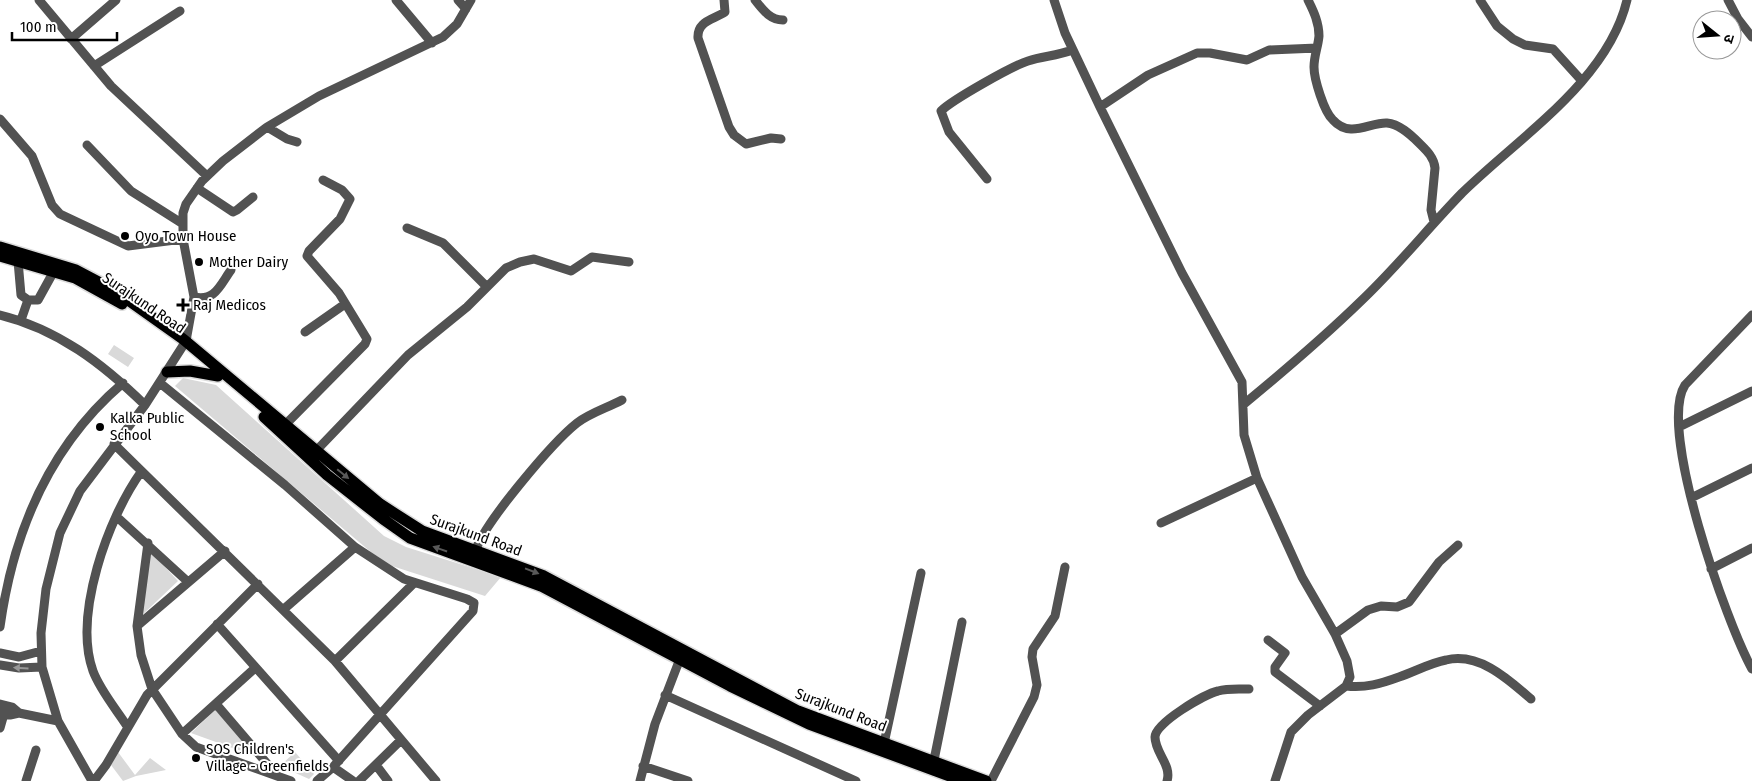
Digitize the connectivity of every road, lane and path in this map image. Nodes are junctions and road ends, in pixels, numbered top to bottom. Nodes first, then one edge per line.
1 (39, 0) edge
2 (116, 0) edge
3 (396, 0) edge
4 (458, 0) edge
5 (471, 0) edge
6 (724, 0) edge
7 (756, 0) edge
8 (1054, 0) edge
9 (1308, 0) edge
10 (1480, 0) edge
11 (1627, 0) edge
12 (1728, 0) edge
13 (466, 9) junction
14 (180, 11) dead end
15 (783, 20) dead end
16 (1752, 37) edge
17 (71, 39) junction
18 (432, 43) junction
19 (1317, 48) junction
20 (1072, 50) junction
21 (94, 66) junction
22 (1582, 81) junction
23 (1100, 107) junction
24 (0, 119) edge
25 (267, 127) junction
26 (782, 140) dead end
27 (297, 142) dead end
28 (87, 146) dead end
29 (207, 176) junction
30 (987, 179) dead end
31 (323, 180) dead end
32 (197, 188) junction
33 (253, 197) dead end
34 (1434, 222) junction
35 (183, 224) junction
36 (407, 228) dead end
37 (183, 239) junction
38 (0, 247) edge
39 (0, 256) edge
40 (18, 261) junction
41 (628, 262) dead end
42 (231, 270) dead end
43 (54, 271) junction
44 (486, 286) junction
45 (194, 297) junction
46 (28, 300) junction
47 (345, 304) junction
48 (0, 315) edge
49 (1752, 315) edge
50 (21, 320) junction
51 (305, 332) dead end
52 (184, 344) junction
53 (167, 372) junction
54 (218, 376) junction
55 (123, 383) junction
56 (160, 383) junction
57 (1752, 391) edge
58 (622, 400) dead end
59 (1244, 404) junction
60 (145, 405) junction
61 (1679, 427) junction
62 (282, 428) junction
63 (114, 444) junction
64 (312, 456) junction
65 (1752, 468) edge
66 (141, 472) junction
67 (1257, 478) junction
68 (1691, 498) junction
69 (117, 517) junction
70 (1161, 522) dead end
71 (148, 543) junction
72 (1458, 546) dead end
73 (355, 547) junction
74 (1752, 548) edge
75 (225, 551) junction
76 (475, 552) junction
77 (1065, 567) dead end
78 (1711, 569) junction
79 (921, 574) dead end
80 (187, 581) junction
81 (414, 583) junction
82 (258, 584) junction
83 (284, 608) junction
84 (962, 622) dead end
85 (218, 624) junction
86 (137, 626) junction
87 (0, 627) edge
88 (1335, 634) junction
89 (1268, 640) dead end
90 (1752, 644) edge
91 (1743, 648) junction
92 (41, 651) junction
93 (0, 653) edge
94 (681, 655) junction
95 (335, 661) junction
96 (0, 665) edge
97 (42, 667) junction
98 (255, 668) junction
99 (1752, 669) edge
100 (1346, 686) junction
101 (152, 689) junction
102 (1249, 689) dead end
103 (665, 695) junction
104 (1530, 699) dead end
105 (0, 704) edge
106 (216, 704) junction
107 (1320, 706) junction
108 (2, 713) edge
109 (19, 713) junction
110 (380, 714) junction
111 (58, 721) junction
112 (127, 726) junction
113 (0, 728) edge
114 (182, 734) junction
115 (401, 740) junction
116 (884, 747) junction
117 (36, 750) dead end
118 (934, 760) junction
119 (336, 764) junction
120 (376, 765) junction
121 (643, 766) junction
122 (276, 775) junction
123 (26, 781) edge
124 (93, 781) edge
125 (291, 781) edge
126 (317, 781) edge
127 (353, 781) edge
128 (359, 781) edge
129 (388, 781) edge
130 (436, 781) edge
131 (640, 781) edge
132 (688, 781) edge
133 (854, 781) edge
134 (963, 781) edge
135 (986, 781) edge
136 (991, 781) edge
137 (1167, 781) edge
138 (1275, 781) edge

1 - 17 street
2 - 17 street
3 - 18 street
4 - 13 street
5 - 13 street
6 - 26 street
7 - 15 street
8 - 20 street
9 - 19 street
10 - 22 street
11 - 22 street
12 - 16 street
13 - 18 street
14 - 21 street
17 - 21 street
18 - 25 street
19 - 23 street
19 - 34 street
20 - 23 street
20 - 30 street
21 - 29 street
22 - 34 street
23 - 59 street
24 - 37 street
25 - 27 street
25 - 29 street
28 - 35 street
29 - 32 street
31 - 47 street
32 - 33 street
32 - 35 street
34 - 59 street
35 - 37 street
36 - 44 street
37 - 45 street
38 - 52 main road, Surajkund Road
39 - 40 main road, Surajkund Road
40 - 43 main road, Surajkund Road
40 - 46 street
41 - 44 street
42 - 45 street
43 - 46 street
43 - 52 main road, Surajkund Road
44 - 64 street
45 - 52 street
46 - 50 street
47 - 51 street
47 - 62 street
48 - 50 street
49 - 61 street
50 - 55 street
52 - 53 street
52 - 54 main road, Surajkund Road
52 - 62 main road, Surajkund Road
53 - 54 main road
53 - 56 street
54 - 62 main road, Surajkund Road
55 - 60 street
55 - 87 street
56 - 60 street
56 - 73 street
57 - 61 street
58 - 76 street
59 - 67 street
60 - 63 street
61 - 68 street
62 - 64 main road, Surajkund Road
63 - 66 street
63 - 92 street
64 -> 76 main road, Surajkund Road
94 -> 64 main road, Surajkund Road
65 - 68 street
66 - 69 street
66 - 75 street
67 - 70 street
67 - 88 street
68 - 78 street
69 - 71 street
69 - 112 street
71 - 80 street
71 - 86 street
72 - 88 street
73 - 81 street
73 - 83 street
74 - 78 street
75 - 80 street
75 - 82 street
76 -> 94 main road, Surajkund Road
77 - 136 street
78 - 91 street
79 - 116 street
80 - 86 street
81 - 95 street
81 - 110 street
82 - 83 street
82 - 85 street
83 - 95 street
84 - 118 street
85 - 98 street
85 - 101 street
86 - 101 street
88 - 100 street
89 - 107 street
90 - 91 street
91 - 99 street
92 - 93 street
92 - 97 street
94 - 103 street
94 - 116 main road, Surajkund Road
95 - 110 street
97 -> 96 street
97 - 111 street
98 - 106 street
98 - 119 street
100 - 104 street
100 - 107 street
101 - 112 street
101 - 114 street
102 - 137 street
103 - 121 street
103 - 133 street
105 - 109 street
106 - 114 street
106 - 122 street
107 - 138 street
108 - 109 street
108 - 113 street
109 - 111 street
110 - 115 street
110 - 119 street
111 - 124 street
112 - 124 street
114 - 122 street
115 - 120 street
115 - 130 street
116 - 118 main road, Surajkund Road
116 - 134 main road, Surajkund Road
117 - 123 street
118 - 135 main road, Surajkund Road
119 - 126 street
119 - 127 street
120 - 128 street
120 - 129 street
121 - 131 street
121 - 132 street
122 - 125 street

